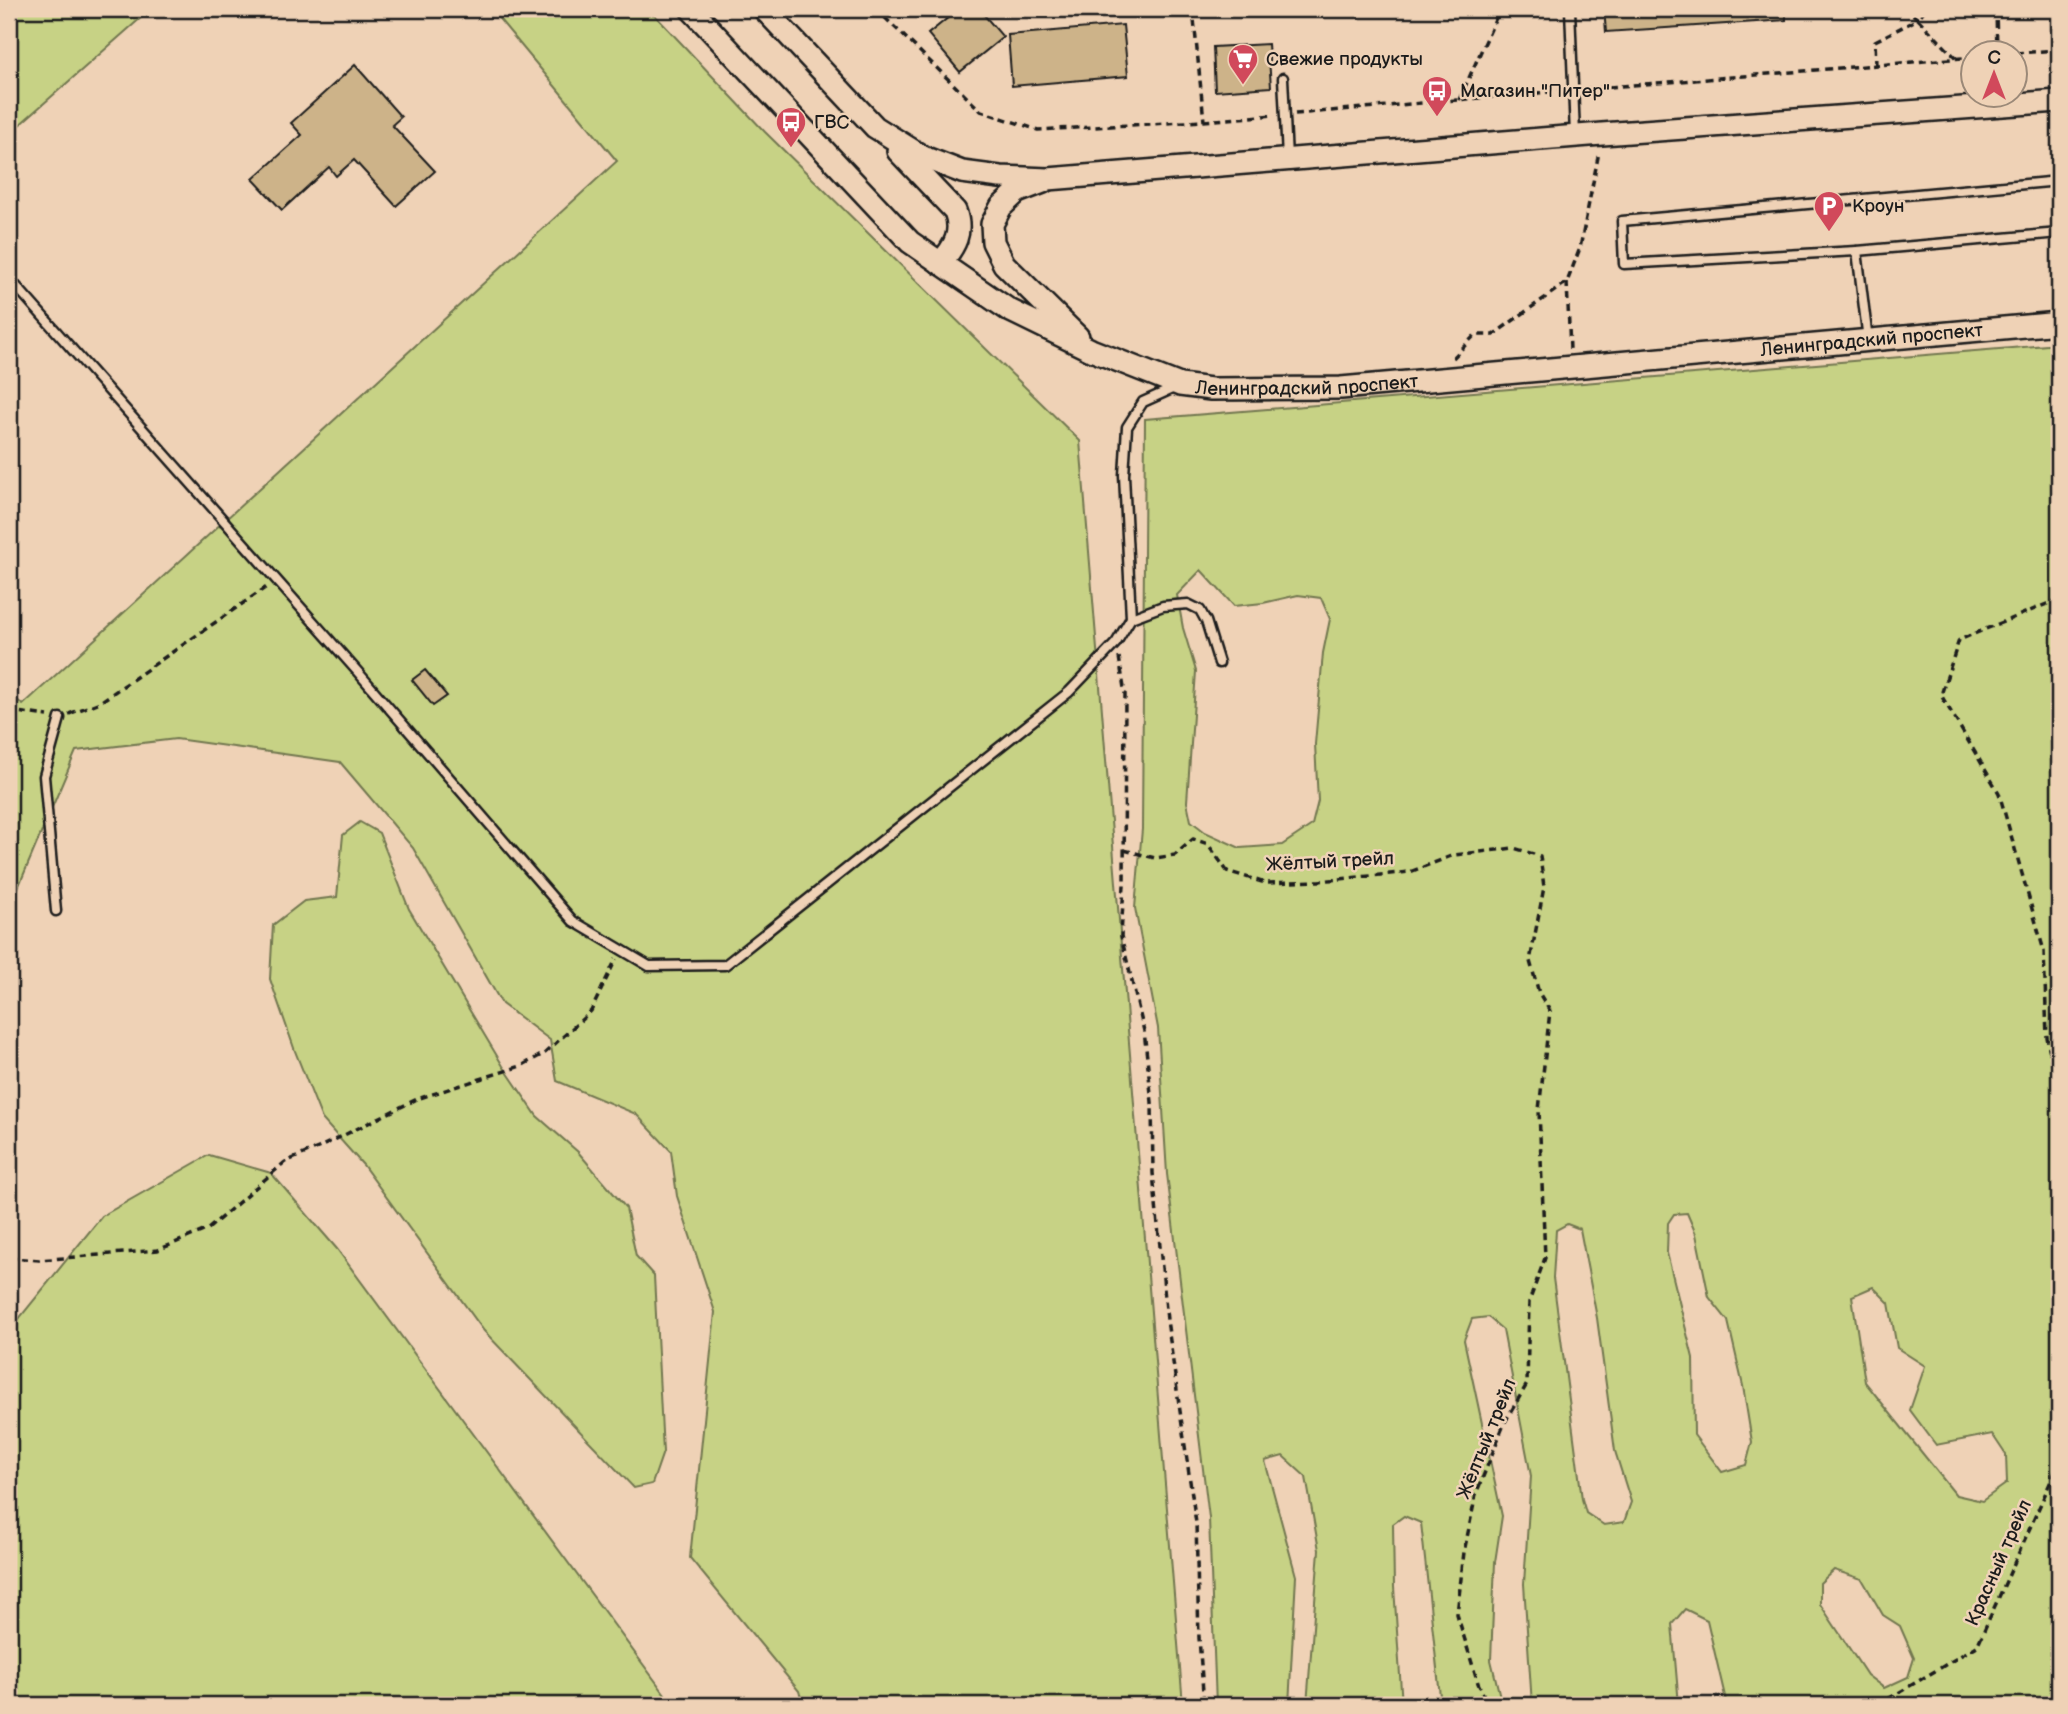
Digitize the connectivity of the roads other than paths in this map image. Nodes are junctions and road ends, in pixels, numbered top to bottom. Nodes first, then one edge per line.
1 (691, 9) edge
2 (764, 9) edge
3 (1570, 9) edge
4 (1283, 78) dead end
5 (2059, 101) edge
6 (875, 127) junction
7 (1576, 136) junction
8 (1287, 158) junction
9 (1048, 180) junction
10 (2059, 181) edge
11 (2059, 233) edge
12 (1857, 251) junction
13 (940, 263) junction
14 (9, 278) edge
15 (2059, 323) edge
16 (1868, 340) junction
17 (1091, 350) junction
18 (1180, 385) junction
19 (1131, 618) junction
20 (1219, 663) dead end
21 (60, 718) road end
22 (56, 911) dead end

1 - 13 main road, Ленинградский проспект
2 - 6 main road
3 - 7 lane
4 - 8 lane
5 - 7 main road
6 - 9 main road
6 - 13 main road
7 - 8 main road
8 - 9 main road
9 - 17 main road
10 - 12 lane
11 - 12 lane
12 - 16 lane
13 - 17 main road, Ленинградский проспект
14 - 19 lane
15 - 16 main road, Ленинградский проспект
16 - 18 main road, Ленинградский проспект
17 - 18 main road, Ленинградский проспект
18 - 19 lane
19 - 20 lane
21 - 22 lane

